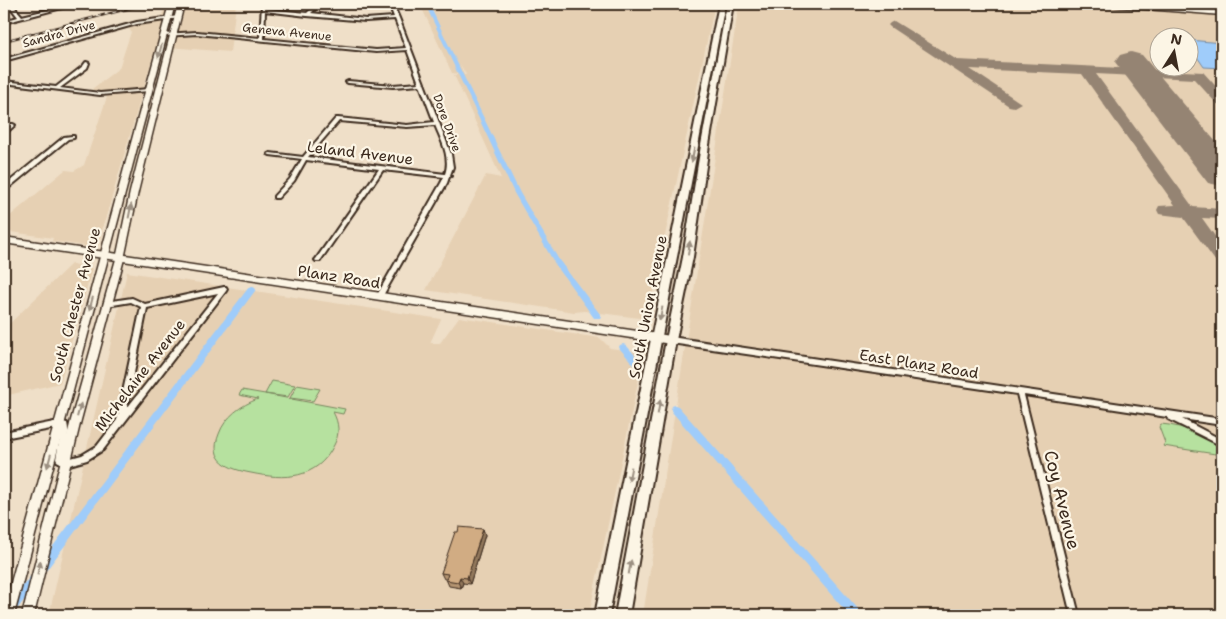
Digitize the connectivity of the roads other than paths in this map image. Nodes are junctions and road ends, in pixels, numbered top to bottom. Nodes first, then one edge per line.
1 (10, 4) edge
2 (75, 4) edge
3 (172, 4) edge
4 (181, 4) edge
5 (264, 4) edge
6 (318, 4) edge
7 (391, 4) edge
8 (722, 4) edge
9 (730, 4) edge
10 (1108, 4) edge
11 (264, 10) junction
12 (1222, 13) edge
13 (307, 14) junction
14 (178, 17) junction
15 (21, 18) junction
16 (169, 18) junction
17 (397, 18) junction
18 (4, 22) edge
19 (721, 31) junction
20 (174, 34) junction
21 (164, 35) junction
22 (262, 39) junction
23 (408, 49) junction
24 (4, 60) edge
25 (87, 63) dead end
26 (708, 77) junction
27 (4, 82) edge
28 (348, 82) dead end
29 (422, 84) junction
30 (56, 89) junction
31 (149, 90) junction
32 (712, 102) junction
33 (701, 112) junction
34 (437, 123) junction
35 (4, 124) edge
36 (4, 132) edge
37 (72, 137) dead end
38 (705, 145) junction
39 (270, 154) dead end
40 (305, 158) junction
41 (382, 168) junction
42 (448, 176) junction
43 (4, 189) edge
44 (276, 196) dead end
45 (684, 196) junction
46 (696, 198) junction
47 (4, 240) edge
48 (104, 257) junction
49 (120, 259) junction
50 (318, 260) dead end
51 (379, 297) junction
52 (107, 304) junction
53 (144, 306) junction
54 (657, 338) junction
55 (671, 340) junction
56 (1020, 393) junction
57 (1163, 414) junction
58 (121, 421) junction
59 (1222, 422) edge
60 (59, 424) junction
61 (4, 435) edge
62 (1222, 443) edge
63 (66, 463) junction
64 (8, 615) edge
65 (28, 615) edge
66 (602, 615) edge
67 (622, 615) edge
68 (1075, 615) edge

1 - 15 street
2 - 15 street
3 - 16 main road, South Chester Avenue
4 - 14 street, South Chester Avenue
5 - 11 street
6 - 13 street
7 - 17 street, Dore Drive
8 - 19 main road, South Union Avenue
9 - 19 main road, South Union Avenue
10 - 12 street
11 - 13 street
11 - 22 street
13 - 17 street
14 - 16 street, Sandra Drive
14 - 20 street, South Chester Avenue
15 - 18 street
16 - 21 main road, South Chester Avenue
16 - 24 street, Sandra Drive
17 - 23 street, Dore Drive
19 - 26 main road, South Union Avenue
19 - 32 main road, South Union Avenue
20 - 21 street, Geneva Avenue
20 - 22 street, Geneva Avenue
49 -> 20 main road, South Chester Avenue
21 -> 31 main road, South Chester Avenue
22 - 23 street, Geneva Avenue
23 - 29 street, Dore Drive
25 - 30 street
26 - 32 main road
26 - 33 main road, South Union Avenue
27 - 30 street
28 - 29 street
29 - 34 street, Dore Drive
30 - 31 street
31 - 48 main road, South Chester Avenue
32 - 38 main road, South Union Avenue
33 - 38 main road
33 -> 45 main road, South Union Avenue
34 - 40 street
34 - 42 street, Dore Drive
35 - 36 street
37 - 43 street
38 - 46 main road, South Union Avenue
39 - 40 street, Leland Avenue
40 - 41 street, Leland Avenue
40 - 44 street
41 - 42 street, Leland Avenue
41 - 50 street
42 - 51 street, Dore Drive
45 - 46 main road
45 -> 54 main road, South Union Avenue
55 -> 46 main road, South Union Avenue
47 - 48 street, Planz Road
48 - 49 main road, Planz Road
48 -> 60 street, South Chester Avenue
49 - 51 street, Planz Road
49 - 52 street, South Chester Avenue
51 - 54 street, Planz Road
52 - 53 street
63 -> 52 street, South Chester Avenue
53 - 58 street
53 - 58 street, Michelaine Avenue
54 - 55 street, Planz Road
54 -> 66 main road, South Union Avenue
55 - 56 street, East Planz Road
67 -> 55 main road, South Union Avenue
56 - 57 street, East Planz Road
56 - 68 street, Coy Avenue
57 - 59 street, East Planz Road
57 - 62 street, East Planz Road
58 - 63 street, Michelaine Avenue
60 - 61 street
60 - 63 street
60 -> 64 street, South Chester Avenue
65 -> 63 street, South Chester Avenue

